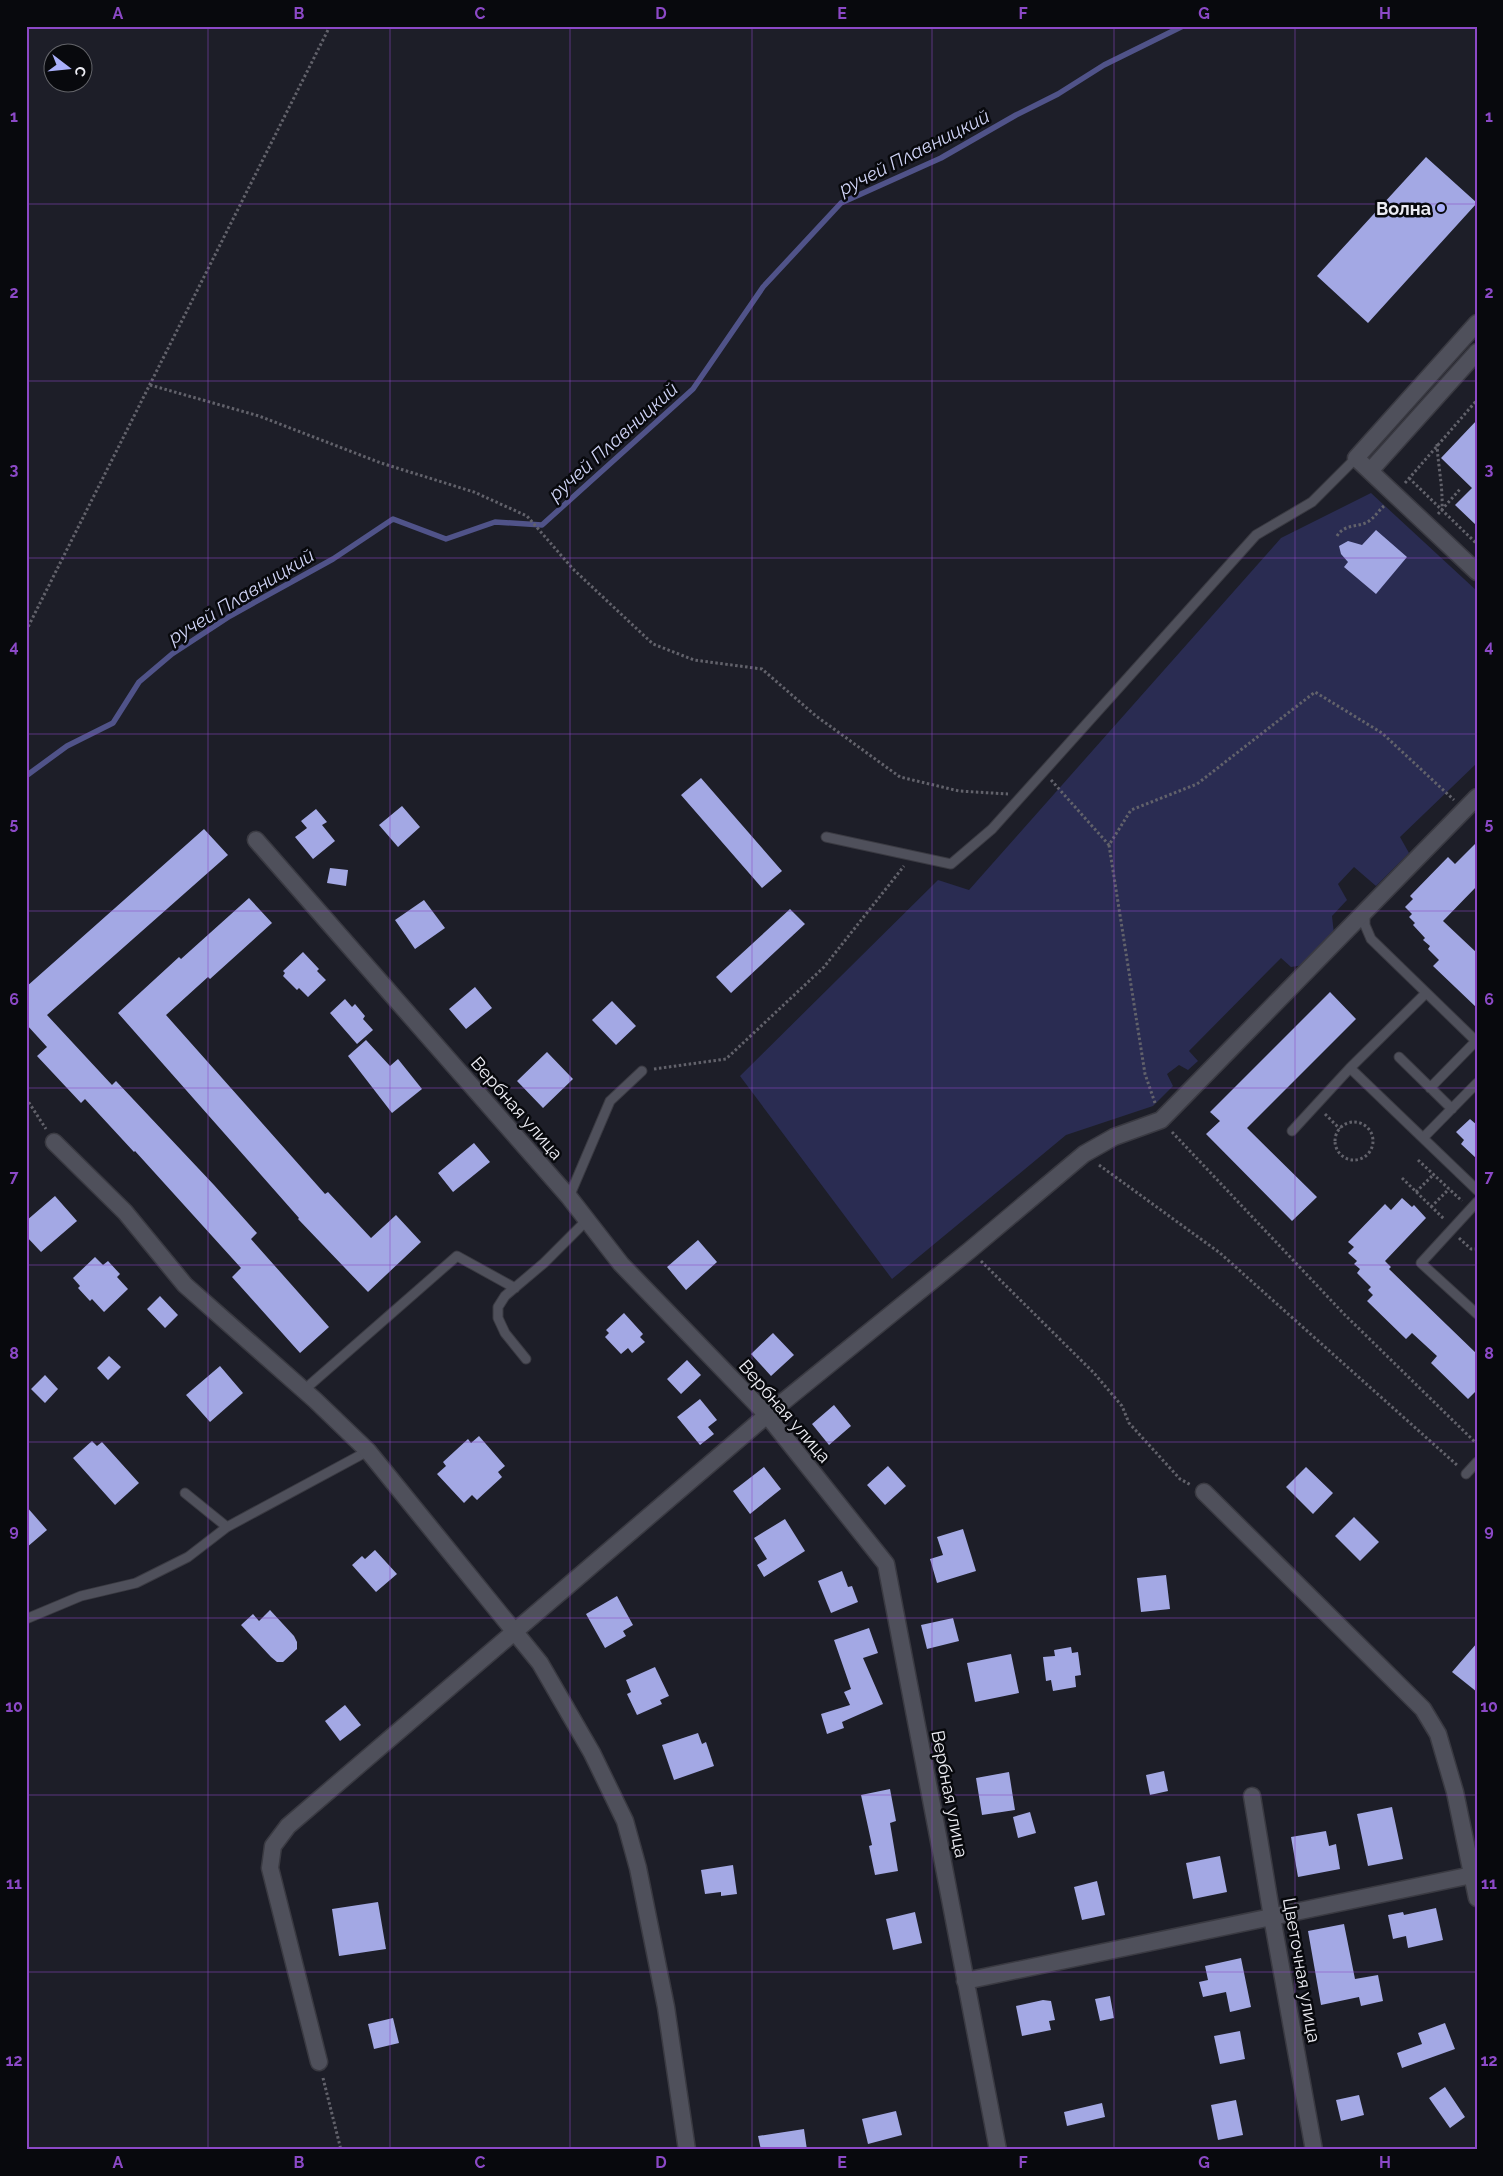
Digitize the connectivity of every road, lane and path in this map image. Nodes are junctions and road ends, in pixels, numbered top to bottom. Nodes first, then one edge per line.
1 (330, 26) edge
2 (1477, 323) edge
3 (1477, 352) edge
4 (150, 385) junction
5 (1477, 400) edge
6 (1437, 444) junction
7 (1356, 458) junction
8 (1370, 471) junction
9 (1409, 478) junction
10 (1461, 488) dead end
11 (1395, 494) junction
12 (1442, 509) junction
13 (1427, 526) junction
14 (1336, 536) dead end
15 (1477, 544) edge
16 (1477, 572) edge
17 (26, 631) edge
18 (1044, 772) junction
19 (1023, 795) junction
20 (1477, 797) edge
21 (1464, 810) junction
22 (826, 837) dead end
23 (256, 840) dead end
24 (1109, 845) junction
25 (913, 856) junction
26 (1365, 910) junction
27 (1426, 993) junction
28 (1476, 1041) edge
29 (1399, 1057) dead end
30 (1350, 1068) junction
31 (642, 1071) joint
32 (1477, 1084) edge
33 (1430, 1088) junction
34 (26, 1098) edge
35 (1316, 1106) junction
36 (1452, 1109) junction
37 (1161, 1120) junction
38 (1340, 1129) junction
39 (1292, 1131) dead end
40 (1423, 1138) junction
41 (54, 1142) joint
42 (1084, 1154) junction
43 (1418, 1160) dead end
44 (1434, 1174) junction
45 (1402, 1178) dead end
46 (1449, 1189) junction
47 (1477, 1190) edge
48 (1416, 1192) junction
49 (569, 1197) junction
50 (1477, 1202) edge
51 (1431, 1207) junction
52 (1470, 1209) junction
53 (586, 1221) junction
54 (1452, 1229) junction
55 (1477, 1249) edge
56 (970, 1250) junction
57 (515, 1288) junction
58 (1477, 1314) edge
59 (526, 1359) dead end
60 (304, 1390) junction
61 (767, 1415) junction
62 (1477, 1444) edge
63 (368, 1451) junction
64 (1477, 1462) edge
65 (1466, 1474) joint
66 (186, 1492) dead end
67 (1204, 1492) joint
68 (227, 1527) junction
69 (26, 1619) edge
70 (513, 1631) junction
71 (1252, 1796) dead end
72 (1472, 1875) junction
73 (1477, 1898) edge
74 (1272, 1917) junction
75 (966, 1981) junction
76 (319, 2062) joint
77 (341, 2150) edge
78 (687, 2150) edge
79 (998, 2150) edge
80 (1314, 2150) edge

1 - 4 path
2 - 7 street
3 - 8 street
4 - 17 path
4 - 19 path
5 - 6 path
6 - 9 path
6 - 12 path
7 - 8 street
7 - 18 lane
8 - 11 street
9 - 11 path
9 - 12 path
10 - 12 path
11 - 13 street
11 - 14 path
12 - 13 path
12 - 15 path
13 - 16 street
18 - 19 lane
18 - 24 path
19 - 25 lane
20 - 21 street
21 - 24 path
21 - 26 street
22 - 25 lane
23 - 49 street, Вербная улица
24 - 37 path
25 - 31 path
26 - 27 lane
26 - 37 street
27 - 28 lane
27 - 30 lane
28 - 33 lane
29 - 33 lane
30 - 35 lane
30 - 40 lane
31 - 49 lane
32 - 36 lane
33 - 36 lane
34 - 41 path
35 - 38 path
35 - 39 lane
36 - 40 lane
37 - 42 street
37 - 62 path
38 - 38 path
40 - 47 lane
41 - 60 street
42 - 56 street
42 - 65 path
43 - 44 path
44 - 46 path
44 - 48 path
45 - 48 path
46 - 51 path
46 - 52 path
48 - 51 path
49 - 53 street, Вербная улица
50 - 52 lane
51 - 54 path
52 - 54 lane
53 - 57 lane
53 - 61 street, Вербная улица
54 - 55 path
54 - 58 lane
56 - 61 street
56 - 67 path
57 - 59 lane
57 - 60 lane
60 - 63 street
61 - 70 street
61 - 75 street, Вербная улица
63 - 68 lane
63 - 70 street
64 - 65 lane
66 - 68 lane
67 - 72 street
68 - 69 lane
70 - 76 street
70 - 78 street
71 - 74 street, Цветочная улица
72 - 73 street
72 - 74 street
74 - 75 street
74 - 80 street, Цветочная улица
75 - 79 street, Вербная улица
76 - 77 path

